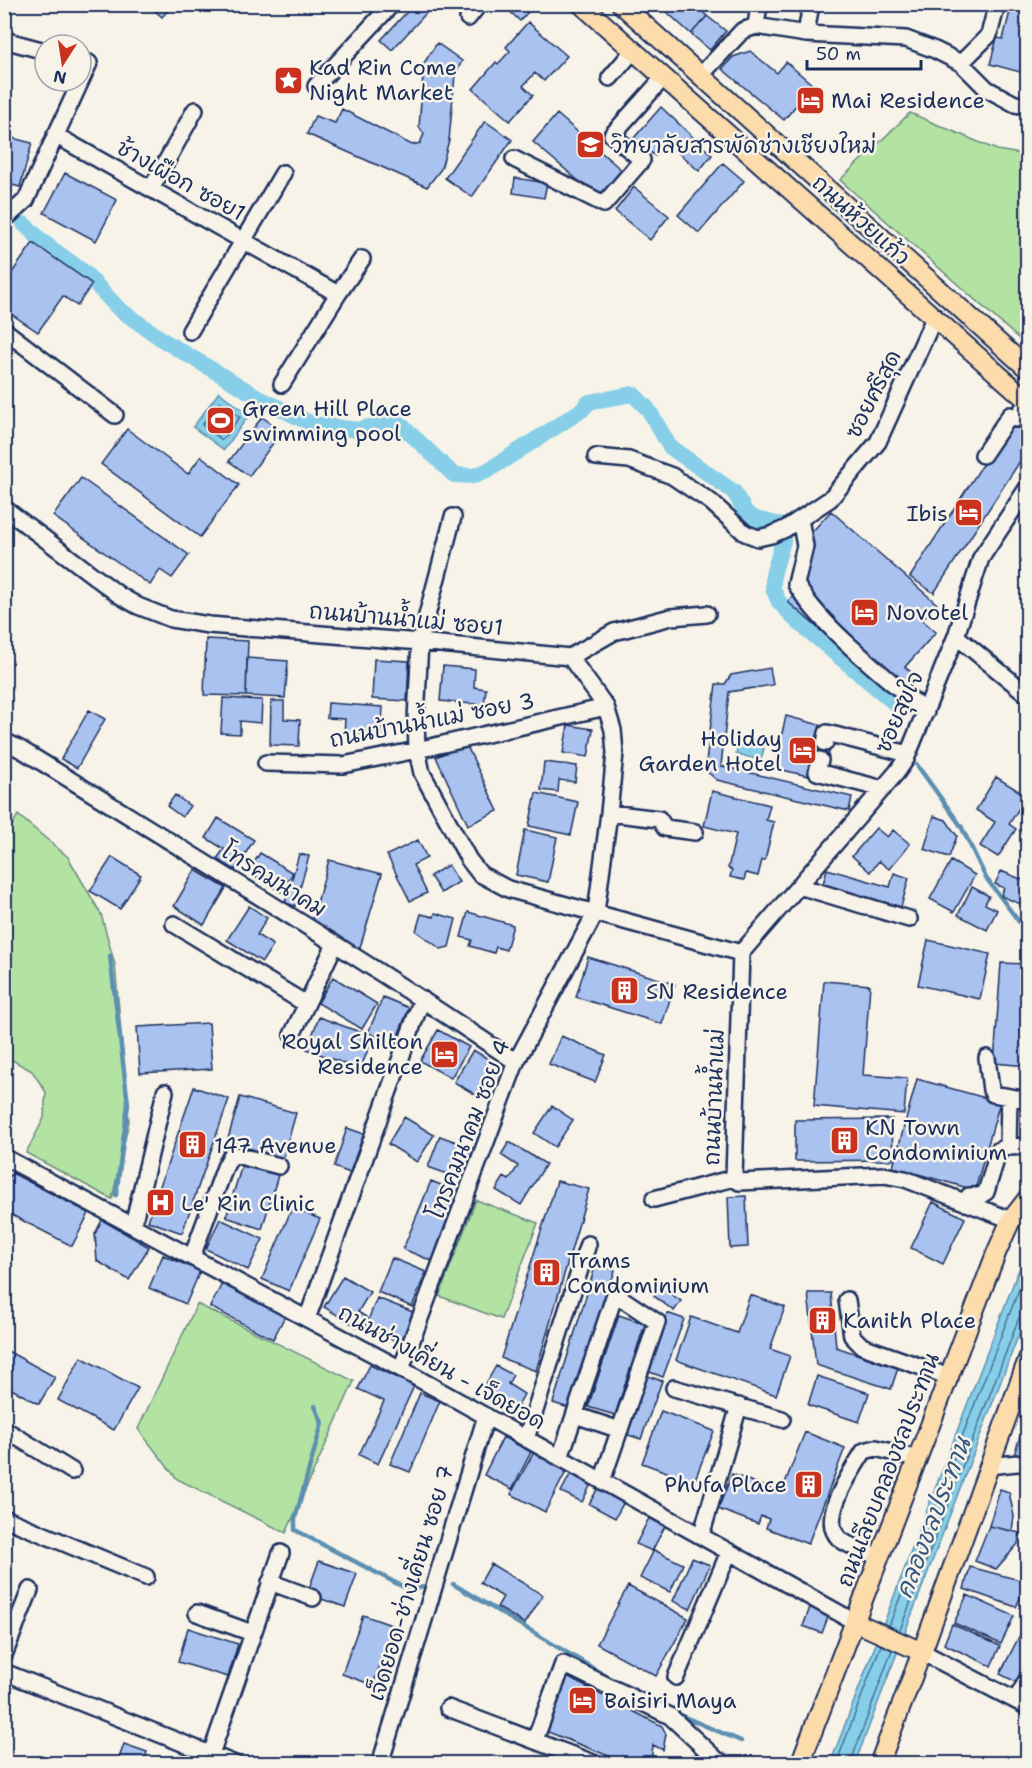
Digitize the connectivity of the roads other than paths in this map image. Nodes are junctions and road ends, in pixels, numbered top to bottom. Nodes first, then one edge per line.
1 (392, 4) edge
2 (479, 4) edge
3 (580, 4) edge
4 (621, 4) edge
5 (811, 4) edge
6 (757, 6) edge
7 (996, 8) dead end
8 (468, 18) dead end
9 (756, 26) junction
10 (806, 34) junction
11 (4, 40) edge
12 (33, 48) edge
13 (633, 51) junction
14 (961, 63) junction
15 (701, 75) junction
16 (664, 77) junction
17 (610, 78) dead end
18 (316, 86) dead end
19 (75, 93) edge
20 (684, 94) junction
21 (1028, 106) edge
22 (195, 110) dead end
23 (55, 135) junction
24 (514, 159) dead end
25 (283, 173) dead end
26 (151, 189) junction
27 (4, 220) edge
28 (243, 240) junction
29 (362, 258) dead end
30 (338, 294) junction
31 (934, 318) junction
32 (4, 330) edge
33 (190, 331) dead end
34 (1028, 369) edge
35 (282, 384) dead end
36 (1028, 402) edge
37 (115, 415) dead end
38 (983, 455) dead end
39 (596, 457) dead end
40 (1028, 487) edge
41 (4, 508) edge
42 (453, 517) dead end
43 (800, 519) junction
44 (707, 614) dead end
45 (956, 636) junction
46 (420, 642) junction
47 (570, 657) junction
48 (1028, 695) edge
49 (606, 708) junction
50 (926, 712) junction
51 (4, 741) edge
52 (825, 743) dead end
53 (417, 750) junction
54 (908, 754) junction
55 (820, 760) dead end
56 (266, 764) dead end
57 (883, 789) junction
58 (609, 813) junction
59 (695, 832) dead end
60 (799, 886) junction
61 (596, 912) junction
62 (909, 919) dead end
63 (174, 924) dead end
64 (335, 944) junction
65 (741, 953) junction
66 (422, 999) junction
67 (306, 1004) junction
68 (292, 1035) dead end
69 (987, 1058) dead end
70 (516, 1062) junction
71 (165, 1092) dead end
72 (1009, 1098) junction
73 (1028, 1100) edge
74 (1028, 1146) edge
75 (1008, 1147) junction
76 (4, 1157) edge
77 (279, 1166) dead end
78 (734, 1178) junction
79 (1028, 1198) edge
80 (654, 1199) dead end
81 (966, 1203) junction
82 (1011, 1221) junction
83 (133, 1226) junction
84 (588, 1244) dead end
85 (192, 1257) junction
86 (847, 1300) dead end
87 (307, 1319) junction
88 (1028, 1359) edge
89 (401, 1370) junction
90 (950, 1377) junction
91 (674, 1388) dead end
92 (739, 1406) junction
93 (575, 1415) junction
94 (486, 1416) junction
95 (782, 1419) dead end
96 (4, 1429) edge
97 (620, 1430) junction
98 (526, 1439) junction
99 (560, 1458) junction
100 (918, 1459) junction
101 (1028, 1462) edge
102 (988, 1466) junction
103 (72, 1471) dead end
104 (602, 1481) junction
105 (4, 1518) edge
106 (701, 1536) junction
107 (281, 1552) dead end
108 (729, 1552) junction
109 (880, 1557) junction
110 (146, 1577) dead end
111 (270, 1582) junction
112 (30, 1590) dead end
113 (313, 1598) dead end
114 (197, 1613) dead end
115 (855, 1622) junction
116 (252, 1633) junction
117 (922, 1652) junction
118 (4, 1655) edge
119 (4, 1672) edge
120 (676, 1677) dead end
121 (1028, 1678) edge
122 (1022, 1703) edge
123 (448, 1708) dead end
124 (535, 1740) junction
125 (210, 1754) junction
126 (721, 1762) edge
127 (235, 1764) edge
128 (380, 1764) edge
129 (596, 1764) edge
130 (693, 1764) edge
131 (800, 1764) edge
132 (879, 1764) edge

1 - 18 street
2 - 8 street
3 - 13 main road, ถนนห้วยแก้ว
4 - 15 main road, ถนนห้วยแก้ว
5 - 10 street
6 - 9 street
7 - 14 street
9 - 10 street
9 - 15 street
10 - 14 street
11 - 12 street
13 - 16 main road, ถนนห้วยแก้ว
13 - 17 street
14 - 21 street
15 - 20 main road
15 - 34 main road, ถนนห้วยแก้ว
16 - 20 main road, ถนนห้วยแก้ว
16 - 24 street
19 - 23 street
20 - 31 main road, ถนนห้วยแก้ว
22 - 26 street
23 - 26 street, ช้างเผือก ซอย1
23 - 27 street
25 - 28 street
26 - 28 street, ช้างเผือก ซอย1
28 - 30 street, ช้างเผือก ซอย1
28 - 33 street
29 - 30 street
30 - 35 street
31 - 36 main road, ถนนห้วยแก้ว
31 - 43 street, ซอยศรีสุด
32 - 37 street
36 - 38 street
39 - 43 street, ซอยศรีสุด
40 - 45 street, ซอยสุขใจ
41 - 46 street, ถนนบ้านน้ำแม่ ซอย1
42 - 46 street
43 - 50 street
44 - 47 street
45 - 48 street
45 - 50 street, ซอยสุขใจ
46 - 47 street, ถนนบ้านน้ำแม่ ซอย1
46 - 53 street
47 - 49 street
49 - 53 street, ถนนบ้านน้ำแม่ ซอย 3
49 - 58 street
50 - 54 street, ซอยสุขใจ
51 - 64 street, โทรคมนาคม
52 - 54 street
53 - 56 street, ถนนบ้านน้ำแม่ ซอย 3
53 - 61 street
54 - 57 street, ซอยสุขใจ
55 - 57 street
57 - 60 street, ซอยสุขใจ
58 - 59 street
58 - 61 street
60 - 62 street
60 - 65 street, ซอยสุขใจ
61 - 65 street
61 - 70 street, โทรคมนาคม ซอย 4
63 - 67 street
64 - 66 street, โทรคมนาคม
64 - 67 street
65 - 78 street, ถนนบ้านน้ำแม่
66 - 70 street, โทรคมนาคม
66 - 87 street
67 - 68 street
69 - 72 street
70 - 89 street, โทรคมนาคม ซอย 4
71 - 83 street
72 - 73 street
72 - 75 street
74 - 75 street
75 - 81 street
76 - 83 street, ถนนช่างเคี่ยน - เจ็ดยอด
77 - 85 street
78 - 80 street
78 - 81 street, ถนนบ้านน้ำแม่
79 - 82 main road, ถนนเลียบคลองชลประทาน
81 - 82 street, ถนนบ้านน้ำแม่
82 - 90 main road, ถนนเลียบคลองชลประทาน
83 - 85 street, ถนนช่างเคี่ยน - เจ็ดยอด
84 - 98 street
85 - 87 street, ถนนช่างเคี่ยน - เจ็ดยอด
86 - 90 street
87 - 89 street, ถนนช่างเคี่ยน - เจ็ดยอด
88 - 102 main road
89 - 94 street, ถนนช่างเคี่ยน - เจ็ดยอด
90 - 100 main road, ถนนเลียบคลองชลประทาน
91 - 92 street
92 - 95 street
92 - 106 street
93 - 97 street
93 - 97 street
93 - 99 street
94 - 98 street, ถนนช่างเคี่ยน - เจ็ดยอด
94 - 128 street, เจ็ดยอด-ช่างเคี่ยน ซอย 7
96 - 103 street
97 - 104 street
98 - 99 street, ถนนช่างเคี่ยน - เจ็ดยอด
99 - 104 street, ถนนช่างเคี่ยน - เจ็ดยอด
100 - 109 main road, ถนนเลียบคลองชลประทาน
100 - 109 street
101 - 102 street
102 - 117 main road
104 - 106 street, ถนนช่างเคี่ยน - เจ็ดยอด
105 - 110 street
106 - 108 street, ถนนช่างเคี่ยน - เจ็ดยอด
107 - 111 street
108 - 115 street, ถนนช่างเคี่ยน - เจ็ดยอด
108 - 120 street
109 - 115 main road, ถนนเลียบคลองชลประทาน
111 - 113 street
111 - 116 street
112 - 118 street
114 - 116 street
115 - 117 main road
115 - 131 main road, ถนนเลียบคลองชลประทาน
116 - 125 street
117 - 122 street
117 - 132 main road
119 - 125 street
121 - 122 street
123 - 124 street
124 - 126 street
124 - 129 street
125 - 127 street
126 - 130 street

